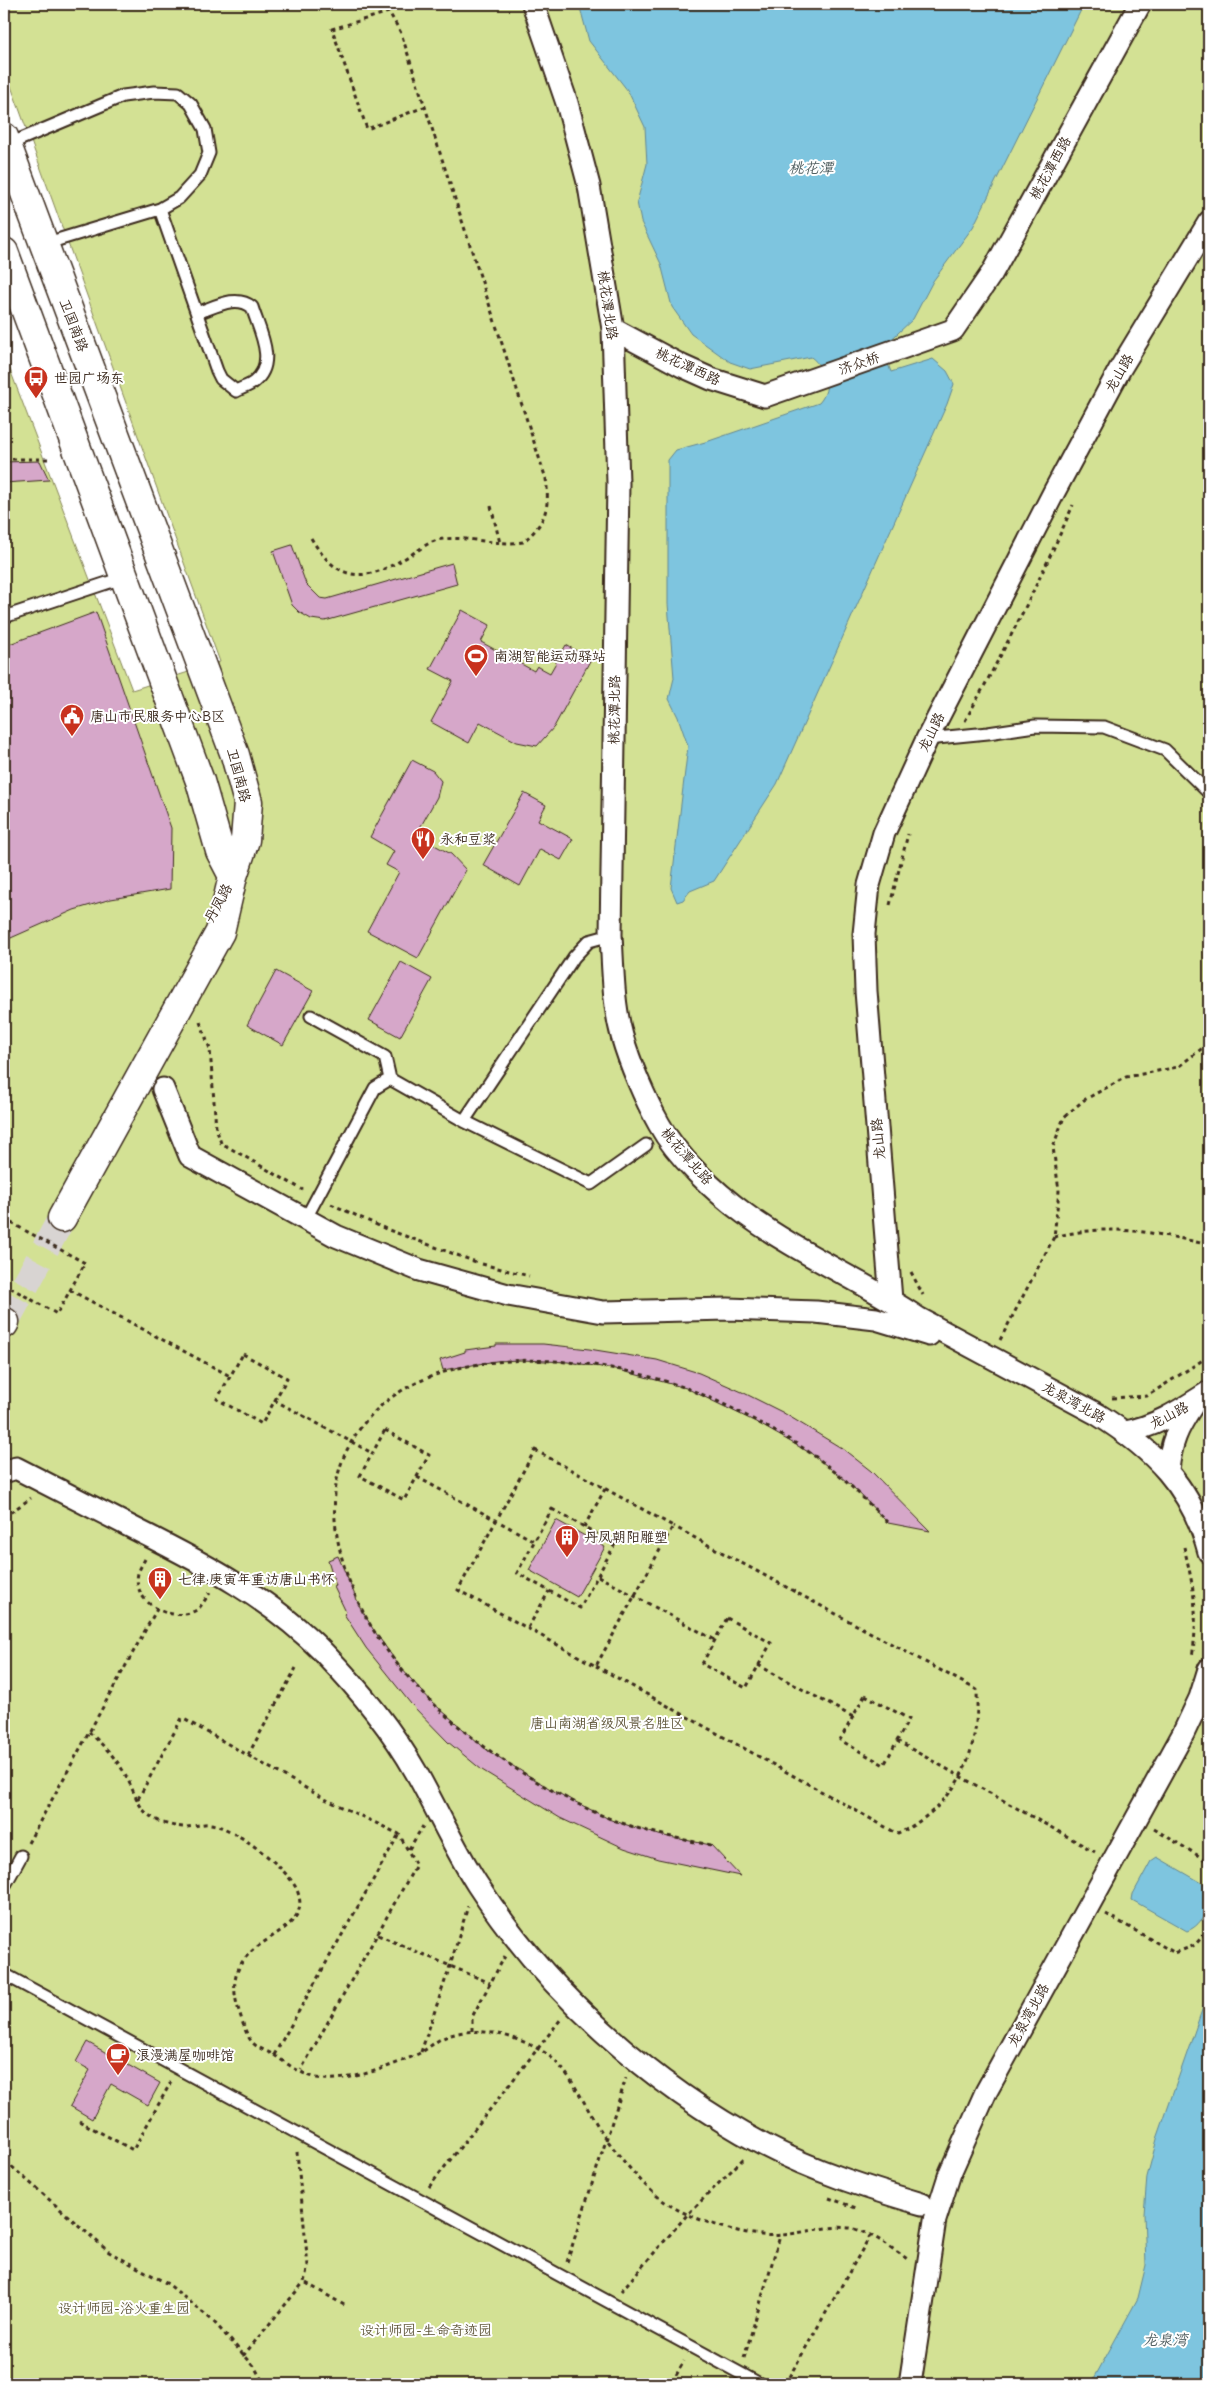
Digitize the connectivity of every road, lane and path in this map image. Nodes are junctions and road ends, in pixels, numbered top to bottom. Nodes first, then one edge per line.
1 (387, 4) edge
2 (533, 4) edge
3 (1140, 4) edge
4 (389, 12) junction
5 (424, 107) junction
6 (5, 141) edge
7 (14, 197) edge
8 (160, 209) junction
9 (1209, 222) edge
10 (44, 244) junction
11 (4, 252) edge
12 (197, 314) junction
13 (613, 329) junction
14 (954, 330) joint
15 (765, 396) joint
16 (4, 459) edge
17 (50, 459) dead end
18 (1074, 503) dead end
19 (491, 506) dead end
20 (311, 538) dead end
21 (500, 543) junction
22 (125, 577) junction
23 (4, 616) edge
24 (964, 722) dead end
25 (927, 739) junction
26 (1209, 793) edge
27 (912, 825) dead end
28 (233, 876) junction
29 (888, 912) dead end
30 (611, 935) junction
31 (311, 1016) dead end
32 (200, 1022) dead end
33 (1209, 1043) edge
34 (390, 1079) junction
35 (163, 1089) dead end
36 (464, 1121) junction
37 (646, 1145) dead end
38 (310, 1194) dead end
39 (325, 1202) dead end
40 (55, 1215) tunnel mouth
41 (4, 1219) edge
42 (305, 1220) junction
43 (1054, 1237) junction
44 (1209, 1245) edge
45 (909, 1264) dead end
46 (533, 1276) dead end
47 (4, 1284) edge
48 (70, 1290) junction
49 (891, 1300) junction
50 (927, 1303) dead end
51 (929, 1335) dead end
52 (996, 1347) dead end
53 (1209, 1356) edge
54 (230, 1376) junction
55 (1202, 1396) edge
56 (1110, 1398) dead end
57 (274, 1400) junction
58 (1125, 1432) junction
59 (351, 1442) junction
60 (372, 1453) junction
61 (1168, 1470) junction
62 (4, 1472) edge
63 (416, 1477) junction
64 (605, 1489) junction
65 (496, 1520) junction
66 (888, 1523) dead end
67 (672, 1526) junction
68 (584, 1527) junction
69 (534, 1541) junction
70 (1182, 1543) dead end
71 (1209, 1552) edge
72 (145, 1559) dead end
73 (598, 1576) junction
74 (549, 1591) junction
75 (210, 1594) dead end
76 (634, 1596) junction
77 (157, 1609) junction
78 (528, 1628) junction
79 (715, 1640) junction
80 (758, 1665) junction
81 (1200, 1665) edge
82 (596, 1666) junction
83 (296, 1668) dead end
84 (853, 1717) junction
85 (89, 1732) junction
86 (897, 1741) junction
87 (248, 1755) junction
88 (961, 1777) junction
89 (138, 1800) junction
90 (424, 1824) dead end
91 (1149, 1827) dead end
92 (399, 1834) junction
93 (1100, 1844) dead end
94 (711, 1845) dead end
95 (409, 1849) junction
96 (20, 1856) joint
97 (1104, 1857) junction
98 (1090, 1861) dead end
99 (1209, 1862) edge
100 (4, 1886) edge
101 (468, 1904) dead end
102 (1103, 1912) dead end
103 (1209, 1929) edge
104 (378, 1935) junction
105 (505, 1956) dead end
106 (450, 1966) junction
107 (4, 1974) edge
108 (490, 1983) junction
109 (561, 2019) dead end
110 (472, 2031) junction
111 (537, 2049) junction
112 (421, 2053) junction
113 (274, 2055) junction
114 (179, 2068) junction
115 (300, 2070) junction
116 (626, 2078) dead end
117 (79, 2121) dead end
118 (297, 2152) dead end
119 (743, 2158) dead end
120 (4, 2165) edge
121 (420, 2199) junction
122 (922, 2204) dead end
123 (688, 2215) junction
124 (780, 2236) junction
125 (870, 2236) junction
126 (914, 2253) dead end
127 (565, 2270) dead end
128 (306, 2283) dead end
129 (611, 2303) junction
130 (346, 2306) dead end
131 (687, 2355) dead end
132 (242, 2357) dead end
133 (739, 2373) junction
134 (264, 2384) edge
135 (664, 2384) edge
136 (760, 2384) edge
137 (785, 2384) edge
138 (910, 2384) edge

1 - 4 path
2 - 13 street, 桃花潭北路
3 - 14 street, 桃花潭西路
4 - 5 path
4 - 5 path
5 - 21 path
6 - 7 main road, 卫国南路
6 - 8 lane
7 - 10 main road, 卫国南路
8 - 10 lane
8 - 12 lane
9 - 25 street, 龙山路
10 - 28 main road, 卫国南路
11 - 22 main road
12 - 12 lane
13 - 15 street, 桃花潭西路
13 - 30 street, 桃花潭北路
14 - 15 street, 济众桥
16 - 17 path
18 - 24 path
19 - 21 path
20 - 21 path
22 - 23 lane
22 - 28 main road
25 - 26 lane
25 - 49 street, 龙山路
27 - 29 path
28 - 40 main road, 丹凤路
30 - 36 lane
30 - 49 street, 桃花潭北路
31 - 34 lane
32 - 38 path
33 - 43 path
34 - 36 lane
34 - 42 lane
35 - 42 street
36 - 37 lane
39 - 46 path
41 - 48 path
42 - 51 street
43 - 44 path
43 - 52 path
45 - 50 path
47 - 48 path
48 - 54 path
49 - 58 street, 龙泉湾北路
53 - 56 path
54 - 57 path
54 - 57 path
55 - 58 street, 龙山路
55 - 61 street
57 - 59 path
58 - 61 street, 龙泉湾北路
59 - 60 path
59 - 66 path
59 - 94 path
60 - 63 path
60 - 63 path
61 - 71 street, 龙泉湾北路
62 - 122 street
63 - 65 path
64 - 65 path
64 - 67 path
64 - 68 path
65 - 69 path
65 - 78 path
67 - 76 path
67 - 88 path
68 - 69 path
68 - 73 path
69 - 74 path
70 - 81 path
72 - 77 path
73 - 74 path
73 - 76 path
74 - 78 path
75 - 77 path
76 - 79 path
76 - 82 path
77 - 85 path
78 - 82 path
79 - 80 path
79 - 80 path
80 - 84 path
81 - 97 street, 龙泉湾北路
82 - 88 path
83 - 87 path
84 - 86 path
84 - 86 path
85 - 89 path
85 - 96 path
86 - 88 path
87 - 89 path
87 - 92 path
88 - 97 path
89 - 113 path
90 - 95 path
91 - 99 path
92 - 95 path
92 - 113 path
93 - 97 path
95 - 104 path
96 - 100 lane
97 - 98 path
97 - 138 street, 龙泉湾北路
101 - 106 path
102 - 103 path
104 - 106 path
104 - 115 path
105 - 108 path
106 - 108 path
106 - 112 path
107 - 114 lane
108 - 110 path
109 - 111 path
110 - 111 path
110 - 112 path
111 - 121 path
111 - 123 path
112 - 115 path
113 - 115 path
114 - 117 path
114 - 121 lane
116 - 127 path
118 - 132 path
119 - 123 path
120 - 134 path
121 - 129 lane
123 - 124 path
123 - 129 path
124 - 125 path
124 - 133 path
125 - 126 path
125 - 137 path
128 - 130 path
129 - 133 lane
131 - 135 path
133 - 136 lane

